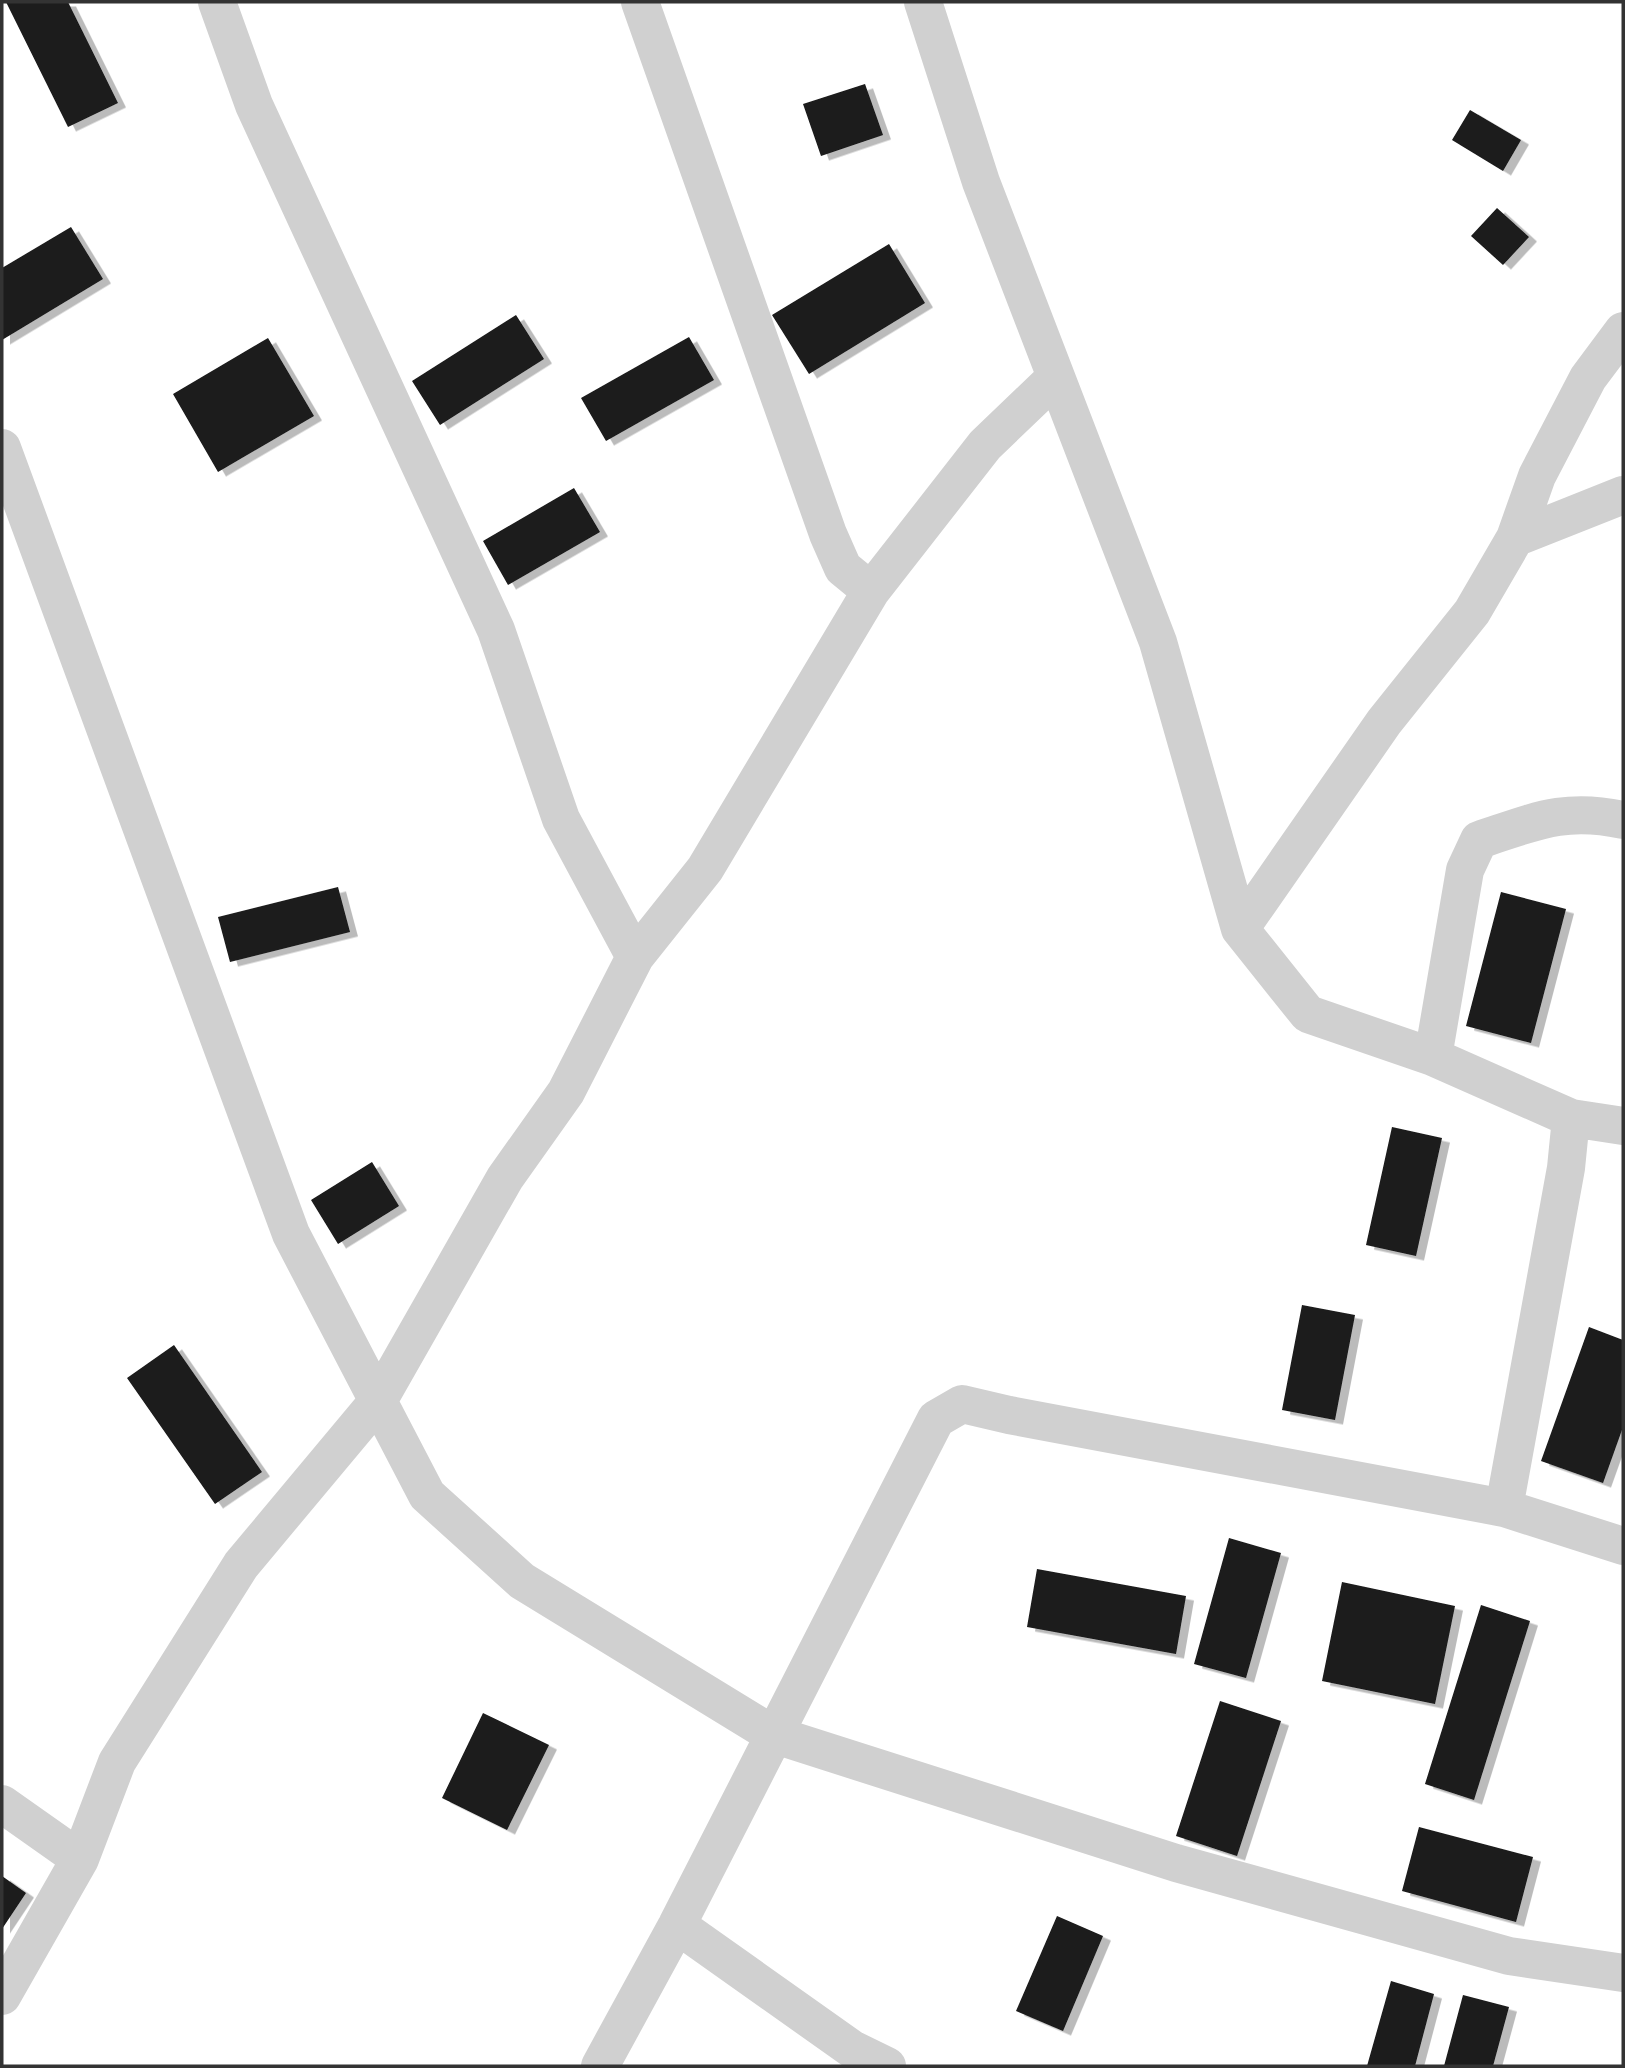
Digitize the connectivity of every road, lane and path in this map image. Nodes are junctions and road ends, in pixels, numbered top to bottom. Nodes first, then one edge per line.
1 (217, 2) edge
2 (640, 2) edge
3 (923, 2) edge
4 (1623, 331) edge
5 (1056, 377) junction
6 (2, 449) edge
7 (1623, 495) edge
8 (1516, 538) junction
9 (871, 591) junction
10 (1623, 820) edge
11 (1240, 929) junction
12 (635, 957) junction
13 (1433, 1058) junction
14 (1571, 1118) junction
15 (1623, 1126) edge
16 (378, 1401) junction
17 (1504, 1508) junction
18 (1623, 1546) edge
19 (772, 1734) junction
20 (2, 1804) edge
21 (80, 1860) junction
22 (677, 1925) junction
23 (1623, 1973) edge
24 (2, 1996) edge
25 (600, 2066) edge
26 (887, 2066) edge

1 - 12 street
2 - 9 street
3 - 5 street
4 - 8 street
5 - 9 street
5 - 11 street
6 - 16 street
7 - 8 street
8 - 11 street
9 - 12 street
10 - 13 street
11 - 13 street
12 - 16 street
13 - 14 street
14 - 15 street
14 - 17 street
16 - 19 street
16 - 21 street
17 - 18 street
17 - 19 street
19 - 22 street
19 - 23 street
20 - 21 street
21 - 24 street
22 - 25 street
22 - 26 street

